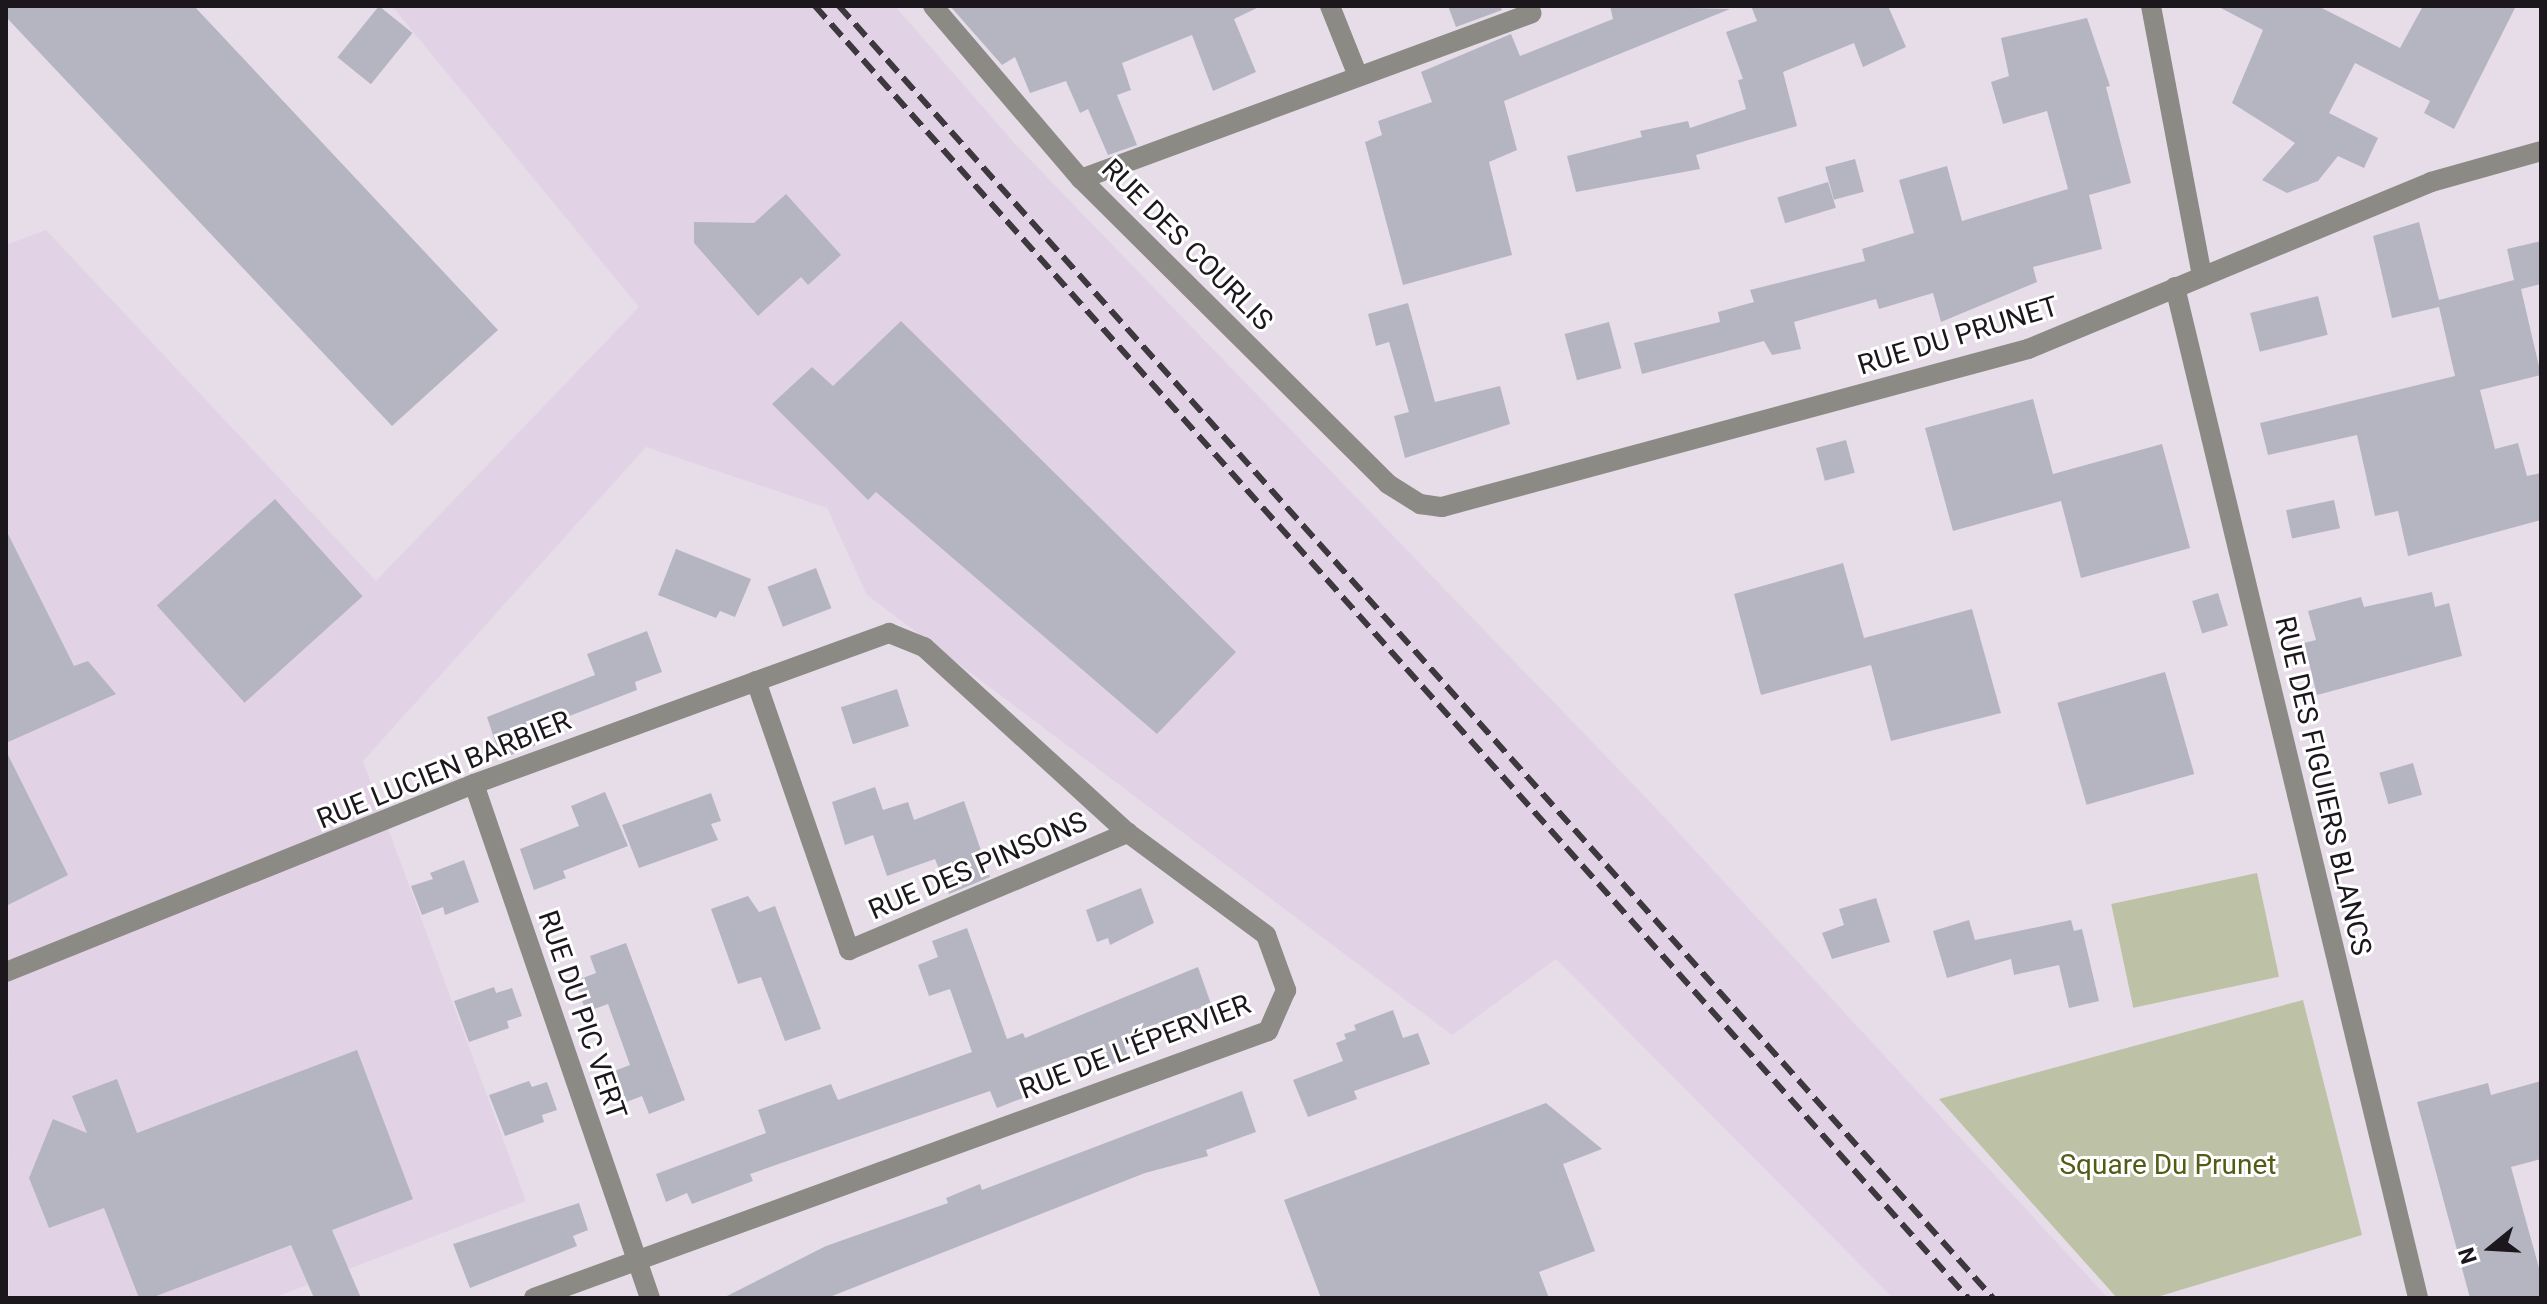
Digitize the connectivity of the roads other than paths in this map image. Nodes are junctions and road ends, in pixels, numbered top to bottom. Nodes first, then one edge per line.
1 (933, 6) edge
2 (1330, 6) edge
3 (2151, 6) edge
4 (1530, 10) edge
5 (1358, 76) junction
6 (2541, 151) edge
7 (1081, 179) junction
8 (2202, 276) junction
9 (2175, 287) junction
10 (1420, 504) joint
11 (906, 635) joint
12 (756, 681) junction
13 (474, 784) junction
14 (1128, 833) junction
15 (6, 972) edge
16 (637, 1264) junction
17 (534, 1298) edge
18 (650, 1298) edge
19 (2418, 1298) edge

1 - 7 street, RUE DES COURLIS
2 - 5 street
3 - 8 street
4 - 5 street
5 - 7 street
6 - 8 street, RUE DU PRUNET
7 - 10 street, RUE DES COURLIS
8 - 9 street, RUE DU PRUNET
9 - 10 street, RUE DU PRUNET
9 - 19 street, RUE DES FIGUIERS BLANCS
11 - 12 street, RUE LUCIEN BARBIER
11 - 14 street, RUE DE L'ÉPERVIER
12 - 13 street, RUE LUCIEN BARBIER
12 - 14 street, RUE DES PINSONS
13 - 15 street, RUE LUCIEN BARBIER
13 - 16 street, RUE DU PIC VERT
14 - 16 street, RUE DE L'ÉPERVIER
16 - 17 street, RUE DE L'ÉPERVIER
16 - 18 street, RUE DU PIC VERT

